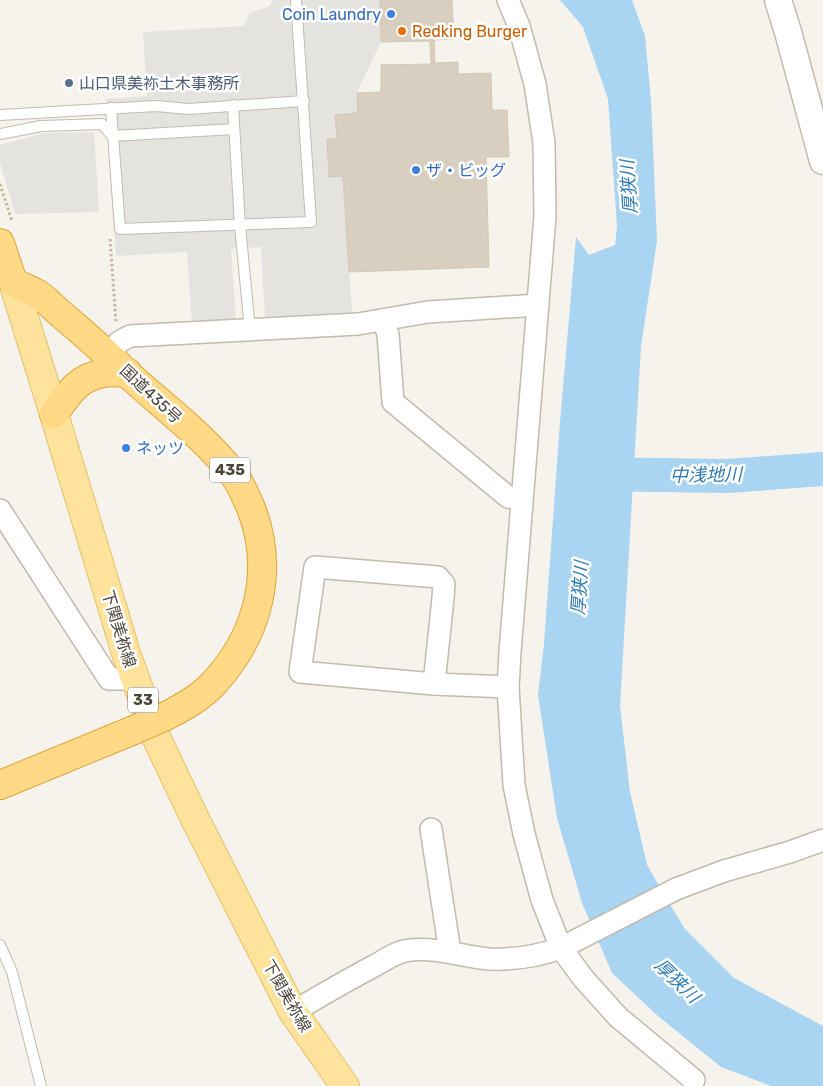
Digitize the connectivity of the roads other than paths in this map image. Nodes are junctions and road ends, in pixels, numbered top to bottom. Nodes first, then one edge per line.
1 (296, 0) edge
2 (508, 0) edge
3 (778, 0) edge
4 (304, 101) junction
5 (233, 106) junction
6 (106, 108) junction
7 (0, 115) edge
8 (102, 124) junction
9 (234, 129) junction
10 (0, 134) edge
11 (112, 136) junction
12 (823, 161) edge
13 (240, 226) junction
14 (6, 232) edge
15 (6, 284) edge
16 (538, 305) junction
17 (382, 320) junction
18 (250, 330) junction
19 (119, 357) junction
20 (54, 414) junction
21 (521, 500) junction
22 (0, 510) edge
23 (135, 679) junction
24 (434, 684) junction
25 (508, 687) junction
26 (0, 784) edge
27 (431, 829) dead end
28 (823, 840) edge
29 (568, 944) junction
30 (0, 945) edge
31 (450, 952) junction
32 (293, 1012) junction
33 (695, 1083) edge
34 (40, 1086) edge
35 (345, 1086) edge

1 - 4 lane
2 - 16 street
3 - 12 street
4 - 5 lane
4 - 13 lane
5 - 6 lane
5 - 9 lane
6 - 7 lane
6 - 8 lane
6 - 11 lane
8 - 10 lane
8 - 11 lane
9 - 11 lane
9 - 13 lane
11 - 13 lane
13 - 18 lane
14 - 15 highway
15 - 19 highway, 国道435号 / 435
15 - 20 main road, 下関美祢線 / 33
16 - 17 street
16 - 21 street
17 - 18 street
17 - 21 street
18 - 19 street
19 - 20 highway
19 - 26 highway, 国道435号 / 435, bridge
20 - 23 main road, 下関美祢線 / 33
21 - 25 street
22 - 23 street
23 - 32 main road, 下関美祢線 / 33
24 - 24 street
24 - 25 street
25 - 29 street
27 - 31 street
28 - 29 street
29 - 31 street
29 - 33 street
30 - 34 lane
31 - 32 street
32 - 35 main road, 下関美祢線 / 33

